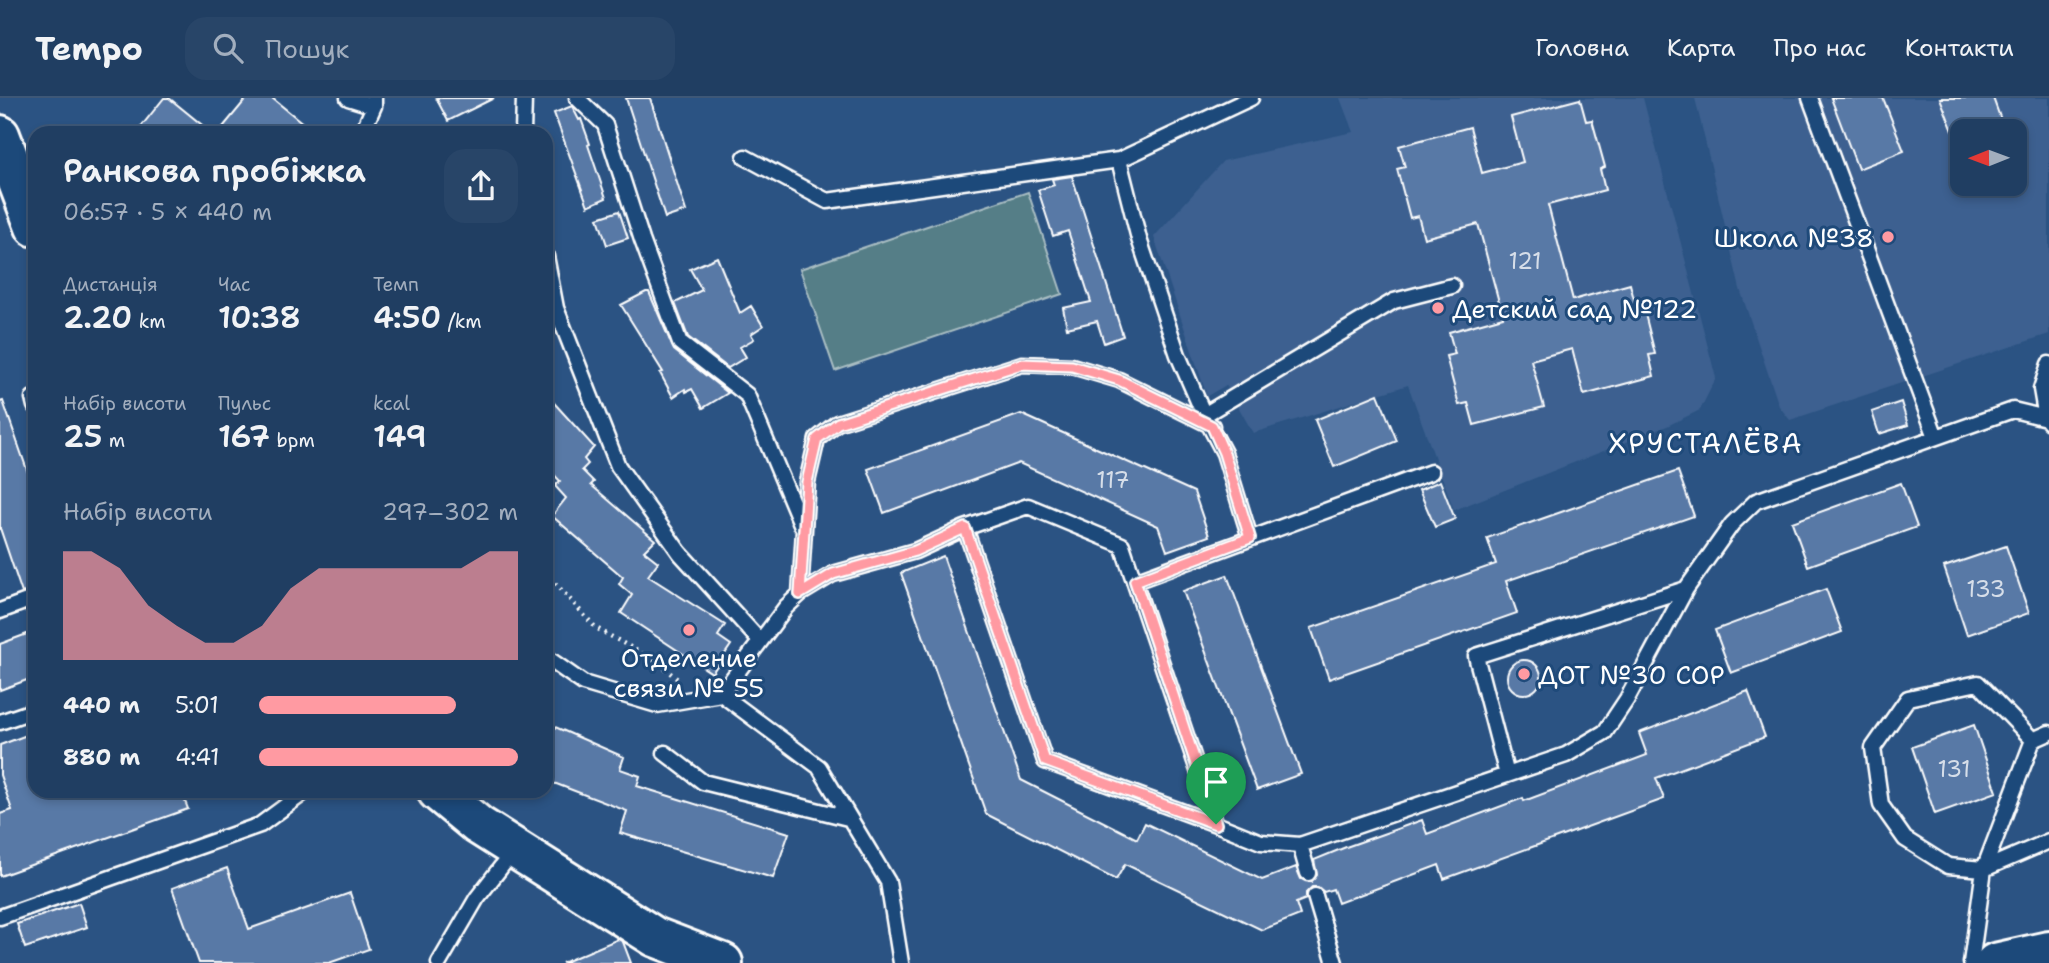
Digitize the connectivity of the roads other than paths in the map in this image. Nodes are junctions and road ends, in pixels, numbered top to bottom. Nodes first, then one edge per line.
1 (348, 98) edge
2 (524, 98) edge
3 (577, 98) edge
4 (1251, 98) edge
5 (1810, 98) edge
6 (374, 102) edge
7 (365, 126) edge
8 (523, 126) edge
9 (0, 135) edge
10 (745, 158) dead end
11 (1119, 160) junction
12 (26, 183) edge
13 (1452, 286) dead end
14 (553, 292) edge
15 (2049, 364) edge
16 (1208, 420) junction
17 (2048, 420) edge
18 (1936, 437) junction
19 (1432, 472) dead end
20 (965, 528) junction
21 (804, 531) junction
22 (1250, 538) junction
23 (1135, 581) junction
24 (1686, 589) junction
25 (800, 594) junction
26 (28, 601) edge
27 (0, 611) edge
28 (760, 641) junction
29 (553, 662) edge
30 (721, 694) junction
31 (28, 712) edge
32 (0, 722) edge
33 (2049, 733) edge
34 (2033, 740) junction
35 (665, 753) dead end
36 (1507, 775) junction
37 (297, 798) edge
38 (445, 798) edge
39 (848, 818) junction
40 (1216, 824) junction
41 (2049, 841) edge
42 (1300, 845) junction
43 (516, 848) junction
44 (1984, 869) junction
45 (1308, 873) dead end
46 (1315, 895) dead end
47 (0, 917) edge
48 (2049, 951) edge
49 (439, 963) edge
50 (723, 963) edge
51 (901, 963) edge
52 (1335, 963) edge
53 (1971, 963) edge
54 (1995, 963) edge

1 - 6 lane
2 - 8 lane
3 - 21 lane
4 - 11 lane
5 - 18 lane
6 - 7 lane
9 - 12 main road
10 - 11 lane
11 - 16 lane
13 - 16 lane
14 - 28 lane
15 - 17 lane
16 - 21 lane
16 - 22 lane
17 - 18 lane
18 - 24 lane
19 - 22 lane
20 - 23 lane
20 - 25 lane
20 - 40 lane
21 - 25 lane
22 - 23 lane
23 - 40 lane
24 - 36 lane
24 - 36 lane
25 - 28 lane
26 - 27 lane
28 - 30 lane
29 - 30 lane
30 - 39 lane
31 - 32 lane
33 - 34 lane
34 - 44 lane
34 - 44 lane
35 - 39 lane
36 - 42 lane
37 - 47 lane
38 - 43 main road
39 - 51 lane
40 - 42 lane
41 - 44 lane
42 - 45 lane
43 - 49 lane
43 - 50 main road
44 - 53 lane
46 - 52 lane
48 - 54 main road

